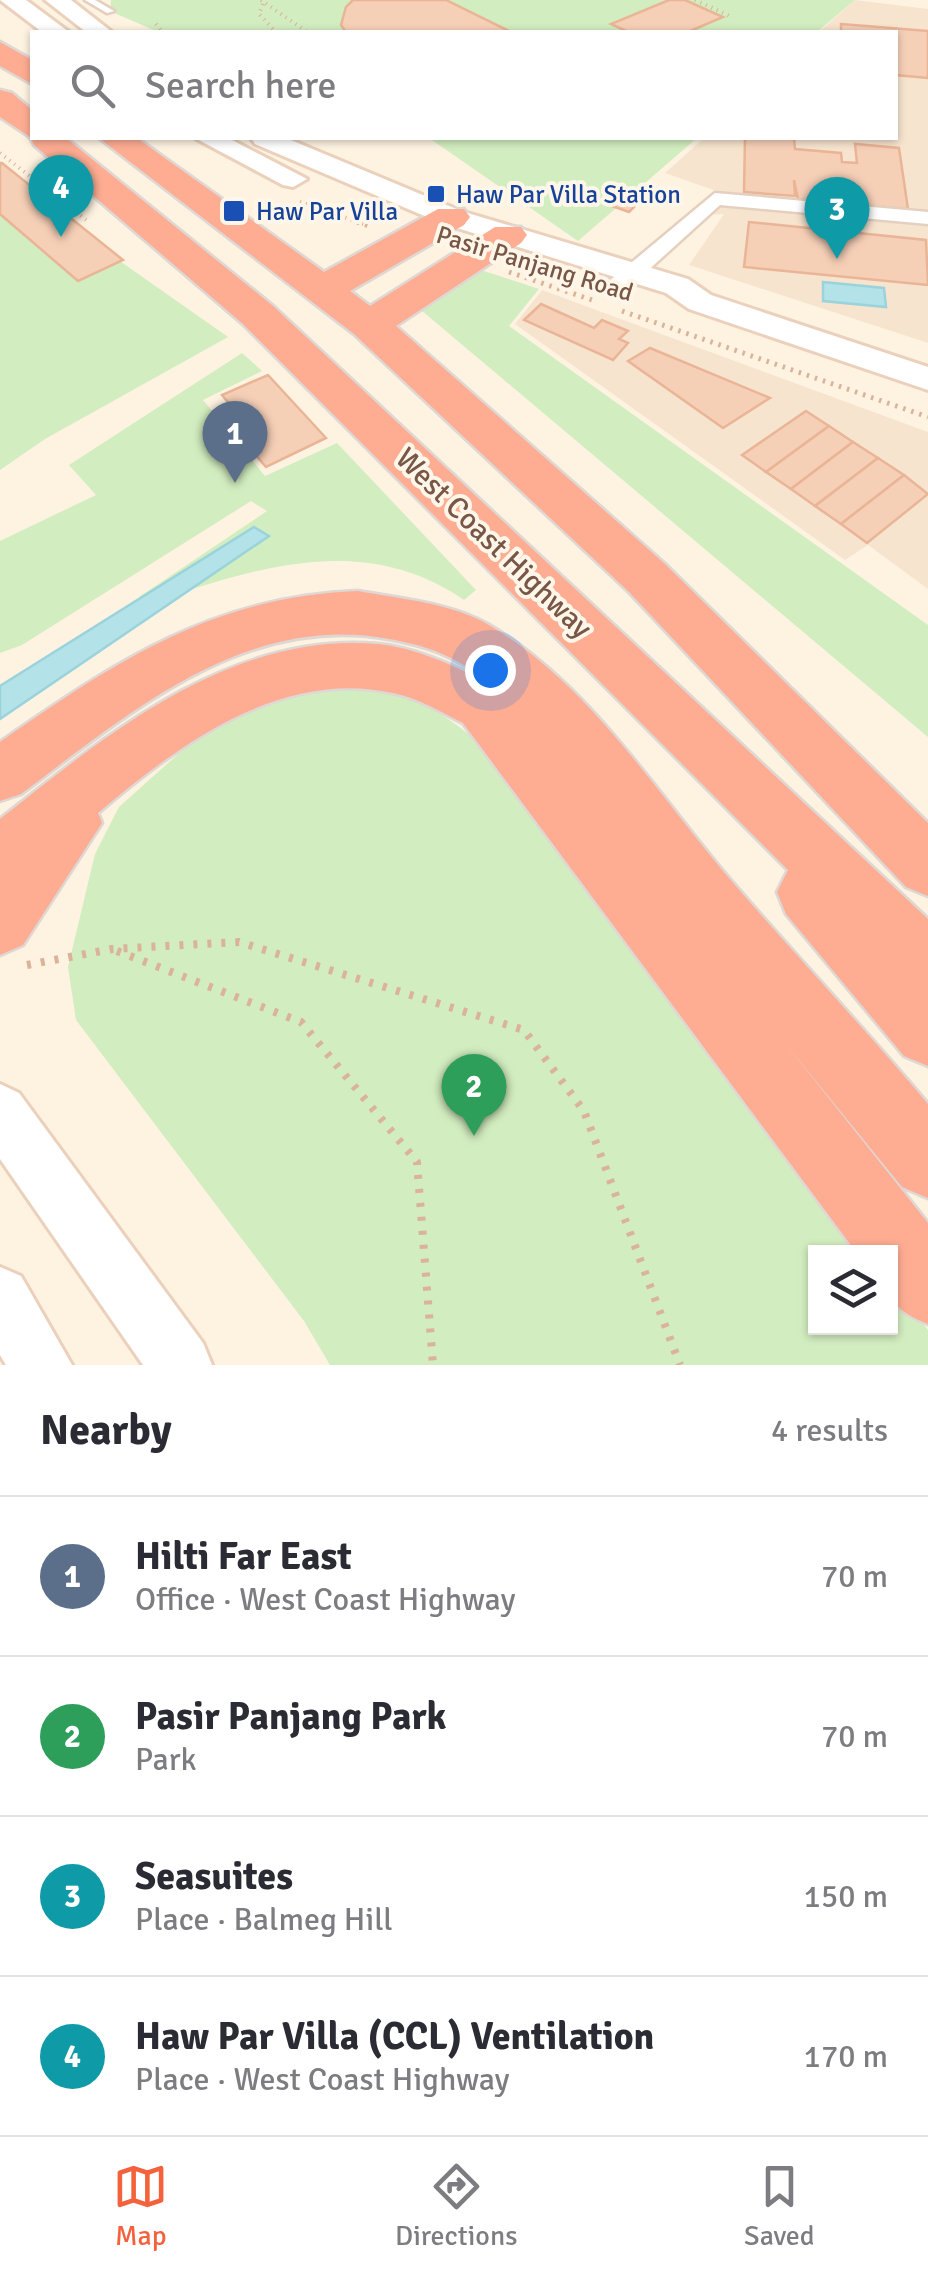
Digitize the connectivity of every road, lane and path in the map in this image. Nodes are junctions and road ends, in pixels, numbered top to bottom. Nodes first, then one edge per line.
1 (11, 0) edge
2 (56, 0) edge
3 (88, 0) edge
4 (696, 0) edge
5 (262, 2) edge
6 (732, 16) dead end
7 (105, 22) edge
8 (156, 24) dead end
9 (54, 30) edge
10 (160, 30) edge
11 (274, 30) edge
12 (305, 30) edge
13 (0, 51) edge
14 (30, 74) edge
15 (0, 100) edge
16 (30, 125) edge
17 (48, 140) edge
18 (119, 140) edge
19 (212, 140) edge
20 (268, 140) edge
21 (299, 202) dead end
22 (928, 218) edge
23 (431, 230) junction
24 (486, 248) junction
25 (623, 281) junction
26 (324, 290) junction
27 (369, 325) junction
28 (928, 379) edge
29 (928, 418) edge
30 (647, 578) junction
31 (578, 624) junction
32 (111, 768) junction
33 (0, 774) edge
34 (928, 812) edge
35 (0, 857) edge
36 (928, 866) edge
37 (9, 945) edge
38 (112, 949) junction
39 (928, 964) edge
40 (724, 968) junction
41 (928, 1032) edge
42 (0, 1112) edge
43 (928, 1161) edge
44 (928, 1285) edge
45 (0, 1298) edge
46 (41, 1365) edge
47 (180, 1365) edge
48 (433, 1365) edge
49 (680, 1365) edge

1 - 9 main road
2 - 7 main road
3 - 7 lane
4 - 6 path
5 - 11 path
5 - 12 path
8 - 10 path
13 - 14 highway
15 - 16 highway
17 - 31 highway, West Coast Highway
18 - 26 highway
19 - 23 main road, Pasir Panjang Road
20 - 23 main road, Pasir Panjang Road
21 - 23 path
22 - 25 street
23 - 24 main road, Pasir Panjang Road
23 - 26 highway
24 - 25 main road, Pasir Panjang Road
24 - 27 highway
24 - 29 path
25 - 28 main road, Pasir Panjang Road
26 - 27 highway
27 - 30 highway
30 - 34 highway
30 - 36 highway
31 - 39 highway, West Coast Highway
31 - 41 highway
32 - 35 highway
32 - 37 highway
32 - 40 highway
33 - 40 highway
37 - 38 path
38 - 48 path
38 - 49 path
40 - 43 highway
40 - 44 highway
42 - 47 main road
45 - 46 main road

